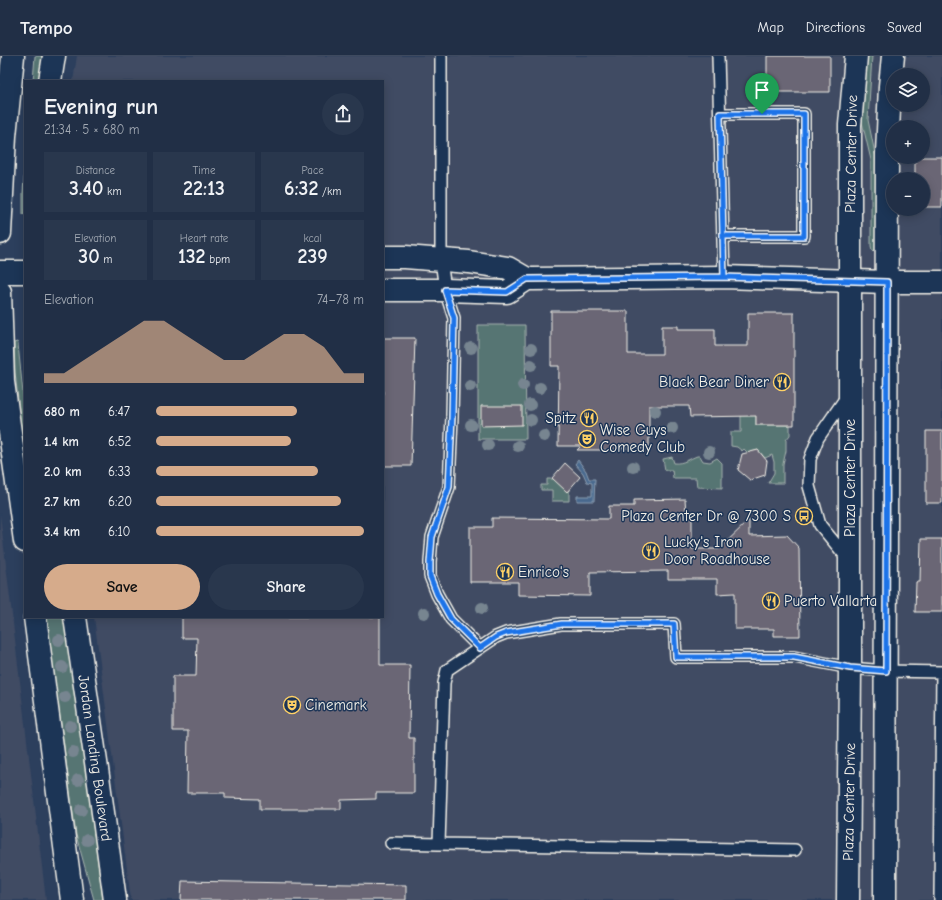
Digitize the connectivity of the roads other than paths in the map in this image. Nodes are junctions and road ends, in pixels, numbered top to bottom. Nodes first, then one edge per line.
1 (13, 56) edge
2 (54, 56) edge
3 (441, 56) edge
4 (718, 56) edge
5 (856, 56) edge
6 (893, 56) edge
7 (50, 80) edge
8 (720, 114) junction
9 (0, 233) edge
10 (723, 236) junction
11 (384, 257) edge
12 (441, 260) junction
13 (0, 272) edge
14 (24, 272) edge
15 (724, 277) junction
16 (527, 279) junction
17 (850, 281) junction
18 (887, 282) junction
19 (942, 282) edge
20 (384, 290) edge
21 (445, 290) junction
22 (0, 292) edge
23 (850, 390) junction
24 (24, 534) edge
25 (849, 560) junction
26 (35, 618) edge
27 (75, 618) edge
28 (480, 648) junction
29 (850, 668) junction
30 (886, 671) junction
31 (942, 672) edge
32 (942, 809) edge
33 (391, 843) dead end
34 (439, 844) junction
35 (795, 850) dead end
36 (72, 900) edge
37 (115, 900) edge
38 (848, 900) edge
39 (885, 900) edge
40 (940, 900) edge

1 - 9 street
2 - 7 street
3 - 12 lane
4 - 8 lane
5 - 17 street, Plaza Center Drive
6 - 18 street
8 - 10 lane
8 - 10 lane
10 - 15 lane
11 - 12 street
12 - 16 street
12 - 21 lane
13 - 14 street
15 - 16 street
15 - 17 street
16 - 21 street
17 - 18 street
17 - 23 street, Plaza Center Drive
18 - 19 street
18 - 30 street
20 - 21 street
21 - 28 lane
22 - 24 street
23 - 25 street, Plaza Center Drive
23 - 25 lane
25 - 29 street, Plaza Center Drive
26 - 36 street
27 - 37 street, Jordan Landing Boulevard
28 - 29 lane
28 - 34 lane
29 - 30 lane
29 - 38 street, Plaza Center Drive
30 - 31 lane
30 - 39 street
31 - 32 lane
32 - 40 lane
33 - 34 lane
34 - 35 lane

